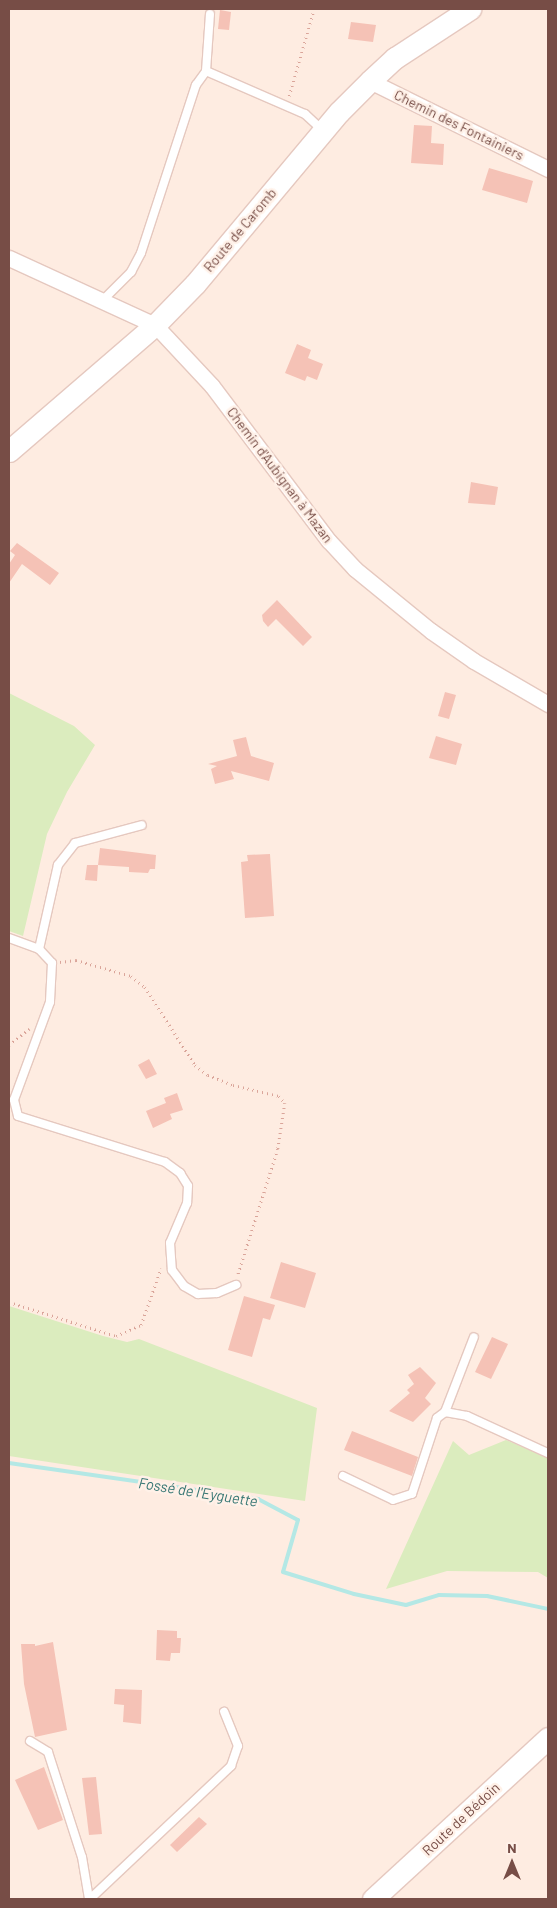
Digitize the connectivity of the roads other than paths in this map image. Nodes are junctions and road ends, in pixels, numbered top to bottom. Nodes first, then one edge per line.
1 (471, 10) edge
2 (210, 14) dead end
3 (206, 71) junction
4 (370, 81) junction
5 (323, 131) junction
6 (548, 169) edge
7 (9, 258) edge
8 (103, 300) junction
9 (155, 325) junction
10 (9, 451) edge
11 (548, 704) edge
12 (142, 826) dead end
13 (9, 938) edge
14 (38, 949) junction
15 (236, 1285) road end
16 (474, 1337) dead end
17 (445, 1412) junction
18 (548, 1453) edge
19 (343, 1476) dead end
20 (224, 1712) dead end
21 (548, 1738) edge
22 (30, 1741) dead end
23 (89, 1899) edge
24 (374, 1899) edge

1 - 4 main road, Route de Caromb
2 - 3 lane
3 - 5 lane
3 - 8 lane
4 - 5 main road, Route de Caromb
4 - 6 street, Chemin des Fontainiers
5 - 9 main road, Route de Caromb
7 - 8 street, Chemin d'Aubignan à Mazan
8 - 9 street, Chemin d'Aubignan à Mazan
9 - 10 main road, Route de Caromb
9 - 11 street, Chemin d'Aubignan à Mazan
12 - 14 lane
13 - 14 lane
14 - 15 lane
16 - 17 lane
17 - 18 lane
17 - 19 lane
20 - 23 lane
21 - 24 main road, Route de Bédoin
22 - 23 lane

